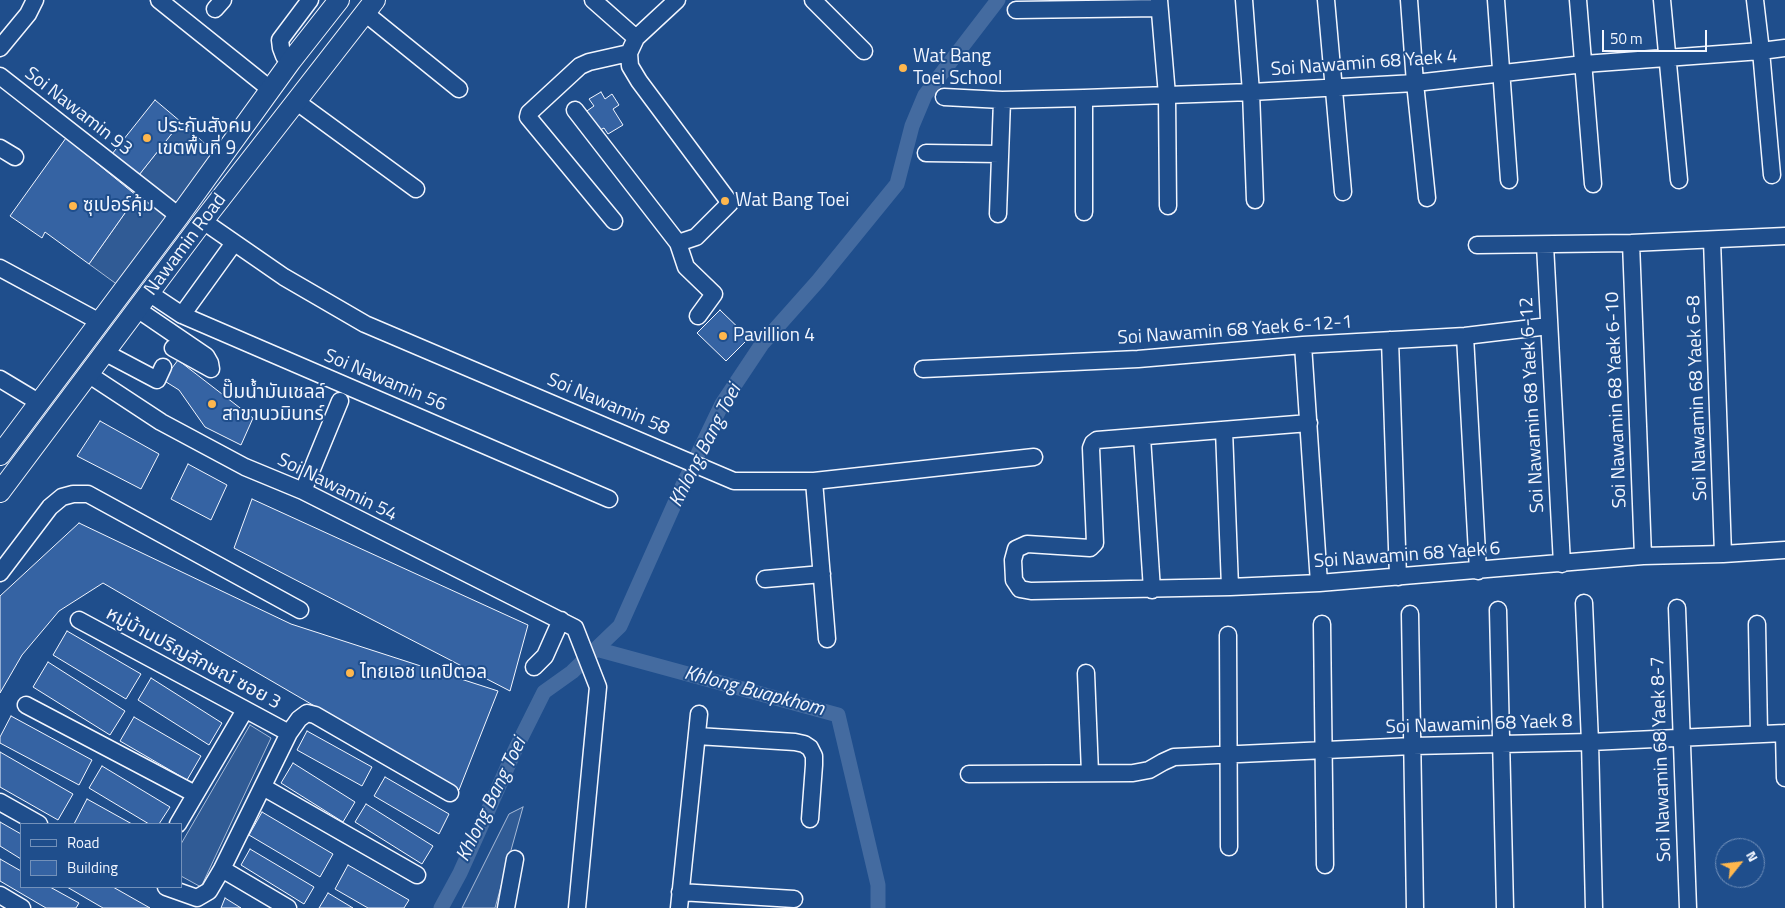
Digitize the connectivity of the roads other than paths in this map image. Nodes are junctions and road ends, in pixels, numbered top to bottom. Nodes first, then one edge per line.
1 (35, 0) edge
2 (159, 0) edge
3 (310, 0) edge
4 (339, 0) edge
5 (593, 0) edge
6 (677, 0) edge
7 (813, 0) edge
8 (1244, 0) edge
9 (1326, 0) edge
10 (1410, 0) edge
11 (1496, 0) edge
12 (1578, 0) edge
13 (1662, 0) edge
14 (1755, 0) edge
15 (1159, 4) edge
16 (370, 6) edge
17 (1016, 10) dead end
18 (636, 38) junction
19 (0, 48) edge
20 (1785, 48) edge
21 (864, 51) dead end
22 (1761, 51) junction
23 (629, 53) junction
24 (1669, 57) junction
25 (291, 61) junction
26 (1584, 64) junction
27 (1502, 73) junction
28 (0, 76) edge
29 (1415, 83) junction
30 (1333, 87) junction
31 (270, 89) junction
32 (459, 89) dead end
33 (1251, 92) junction
34 (1166, 96) junction
35 (944, 97) dead end
36 (1084, 98) junction
37 (1002, 100) junction
38 (297, 102) junction
39 (575, 110) dead end
40 (0, 148) edge
41 (926, 153) dead end
42 (1000, 154) junction
43 (15, 157) dead end
44 (1772, 175) dead end
45 (1509, 180) dead end
46 (1679, 180) dead end
47 (1593, 184) dead end
48 (416, 189) dead end
49 (1343, 192) dead end
50 (1427, 198) dead end
51 (1255, 200) dead end
52 (1168, 206) dead end
53 (1084, 212) dead end
54 (998, 214) dead end
55 (179, 216) junction
56 (203, 221) junction
57 (614, 221) dead end
58 (1785, 236) edge
59 (1712, 240) junction
60 (234, 243) junction
61 (678, 243) junction
62 (1631, 243) junction
63 (1545, 244) junction
64 (1477, 245) dead end
65 (0, 268) edge
66 (149, 293) junction
67 (137, 309) junction
68 (182, 315) junction
69 (698, 316) dead end
70 (100, 322) junction
71 (1549, 326) junction
72 (120, 334) junction
73 (1465, 336) junction
74 (1390, 340) junction
75 (1303, 346) junction
76 (173, 348) dead end
77 (104, 352) junction
78 (162, 368) dead end
79 (923, 369) dead end
80 (88, 374) junction
81 (0, 379) edge
82 (340, 401) dead end
83 (40, 402) junction
84 (1308, 423) junction
85 (1224, 430) junction
86 (1142, 437) junction
87 (0, 455) edge
88 (1034, 458) dead end
89 (814, 482) junction
90 (303, 491) junction
91 (0, 492) edge
92 (609, 499) dead end
93 (1785, 550) edge
94 (1723, 554) junction
95 (1643, 556) junction
96 (1562, 564) junction
97 (1478, 571) junction
98 (0, 573) edge
99 (822, 574) junction
100 (1398, 577) junction
101 (765, 579) dead end
102 (1319, 584) junction
103 (1230, 587) junction
104 (1152, 590) junction
105 (1584, 603) dead end
106 (1677, 608) dead end
107 (300, 610) dead end
108 (1498, 610) dead end
109 (1410, 614) dead end
110 (78, 620) dead end
111 (568, 624) junction
112 (1322, 624) dead end
113 (1757, 624) dead end
114 (1228, 636) dead end
115 (827, 639) dead end
116 (534, 667) dead end
117 (1086, 673) dead end
118 (26, 706) dead end
119 (245, 710) junction
120 (699, 714) dead end
121 (290, 732) junction
122 (1759, 733) junction
123 (1785, 733) edge
124 (697, 736) junction
125 (1682, 738) junction
126 (1590, 742) junction
127 (1500, 744) junction
128 (1413, 746) junction
129 (1322, 751) junction
130 (1228, 756) junction
131 (1090, 773) junction
132 (969, 774) dead end
133 (1785, 778) edge
134 (263, 787) junction
135 (450, 792) dead end
136 (196, 794) junction
137 (0, 802) edge
138 (810, 819) dead end
139 (37, 823) edge
140 (179, 823) edge
141 (1229, 848) dead end
142 (515, 859) dead end
143 (1326, 865) dead end
144 (222, 869) junction
145 (417, 875) dead end
146 (169, 888) edge
147 (0, 895) edge
148 (794, 899) dead end
149 (679, 900) edge
150 (22, 908) edge
151 (288, 908) edge
152 (506, 908) edge
153 (577, 908) edge
154 (1414, 908) edge
155 (1505, 908) edge
156 (1594, 908) edge
157 (1688, 908) edge

1 - 19 street
2 - 31 street
3 - 25 street
4 - 25 main road, Nawamin Road
5 - 18 street
6 - 18 street
7 - 21 street
8 - 33 street
9 - 30 street
10 - 29 street
11 - 27 street
12 - 26 street
13 - 24 street
14 - 22 street
15 - 17 street
15 - 34 street
16 - 32 street
16 - 38 main road, Nawamin Road
18 - 23 street
20 - 22 street, Soi Nawamin 68 Yaek 4
22 - 24 street, Soi Nawamin 68 Yaek 4
22 - 44 street
23 - 57 street
23 - 61 street
24 - 26 street, Soi Nawamin 68 Yaek 4
24 - 46 street
25 - 31 main road, Nawamin Road
26 - 27 street, Soi Nawamin 68 Yaek 4
26 - 47 street
27 - 29 street, Soi Nawamin 68 Yaek 4
27 - 45 street
28 - 55 street, Soi Nawamin 93
29 - 30 street, Soi Nawamin 68 Yaek 4
29 - 50 street
30 - 33 street, Soi Nawamin 68 Yaek 4
30 - 49 street
31 - 55 main road, Nawamin Road
33 - 34 street, Soi Nawamin 68 Yaek 4
33 - 51 street
34 - 36 street, Soi Nawamin 68 Yaek 4
34 - 52 street
35 - 37 street, Soi Nawamin 68 Yaek 4
36 - 37 street, Soi Nawamin 68 Yaek 4
36 - 53 street
37 - 42 street
38 - 48 street
38 - 56 main road, Nawamin Road
39 - 61 street
40 - 43 street
41 - 42 street
42 - 54 street
55 - 70 main road, Nawamin Road
56 - 60 street, Soi Nawamin 58
56 - 66 main road, Nawamin Road
58 - 59 street
59 - 62 street
59 - 94 street, Soi Nawamin 68 Yaek 6-8
60 - 68 street
60 - 89 street, Soi Nawamin 58
61 - 69 street
62 - 63 street
62 - 95 street, Soi Nawamin 68 Yaek 6-10
63 - 64 street
63 - 71 street, Soi Nawamin 68 Yaek 6-12
65 - 70 street
66 - 67 main road, Nawamin Road
66 - 68 street, Soi Nawamin 56
67 - 72 main road, Nawamin Road
67 - 76 street
68 - 92 street, Soi Nawamin 56
70 - 72 main road
70 - 83 main road, Nawamin Road
71 - 73 street, Soi Nawamin 68 Yaek 6-12-1
71 - 96 street, Soi Nawamin 68 Yaek 6-12
72 - 77 main road, Nawamin Road
73 - 74 street, Soi Nawamin 68 Yaek 6-12-1
73 - 97 street
74 - 75 street, Soi Nawamin 68 Yaek 6-12-1
74 - 100 street
75 - 79 street, Soi Nawamin 68 Yaek 6-12-1
75 - 84 street
77 - 78 street
77 - 80 main road, Nawamin Road
80 - 90 street, Soi Nawamin 54
80 - 91 main road, Nawamin Road
81 - 83 street
82 - 90 street
83 - 87 main road, Nawamin Road
84 - 85 street
84 - 102 street
85 - 86 street
85 - 103 street
86 - 104 street
86 - 104 street, Soi Nawamin 68 Yaek 6
88 - 89 street, Soi Nawamin 58
89 - 99 street
90 - 111 street, Soi Nawamin 54
93 - 94 street, Soi Nawamin 68 Yaek 6
94 - 95 street, Soi Nawamin 68 Yaek 6
95 - 96 street, Soi Nawamin 68 Yaek 6
96 - 97 street, Soi Nawamin 68 Yaek 6
97 - 100 street, Soi Nawamin 68 Yaek 6
98 - 107 street
99 - 101 street
99 - 115 street
100 - 102 street, Soi Nawamin 68 Yaek 6
102 - 103 street, Soi Nawamin 68 Yaek 6
103 - 104 street, Soi Nawamin 68 Yaek 6
105 - 126 street
106 - 125 street, Soi Nawamin 68 Yaek 8-7
108 - 127 street
109 - 128 street
110 - 119 street, หมู่บ้านปริญลักษณ์ ซอย 3
111 - 116 street
111 - 153 street
112 - 129 street
113 - 122 street
114 - 130 street
117 - 131 street
118 - 136 street
119 - 121 street, หมู่บ้านปริญลักษณ์ ซอย 3
119 - 136 street
120 - 124 street
121 - 134 street
121 - 135 street
122 - 123 street, Soi Nawamin 68 Yaek 8
122 - 125 street, Soi Nawamin 68 Yaek 8
123 - 133 street
124 - 138 street
124 - 149 street
125 - 126 street, Soi Nawamin 68 Yaek 8
125 - 157 street, Soi Nawamin 68 Yaek 8-7
126 - 127 street, Soi Nawamin 68 Yaek 8
126 - 156 street
127 - 128 street, Soi Nawamin 68 Yaek 8
127 - 155 street
128 - 129 street, Soi Nawamin 68 Yaek 8
128 - 154 street
129 - 130 street, Soi Nawamin 68 Yaek 8
129 - 143 street
130 - 131 street, Soi Nawamin 68 Yaek 8
130 - 141 street
131 - 132 street
134 - 144 street
134 - 145 street
136 - 140 street
137 - 139 street
142 - 152 street
144 - 146 street
144 - 151 street
147 - 150 street
148 - 149 street

